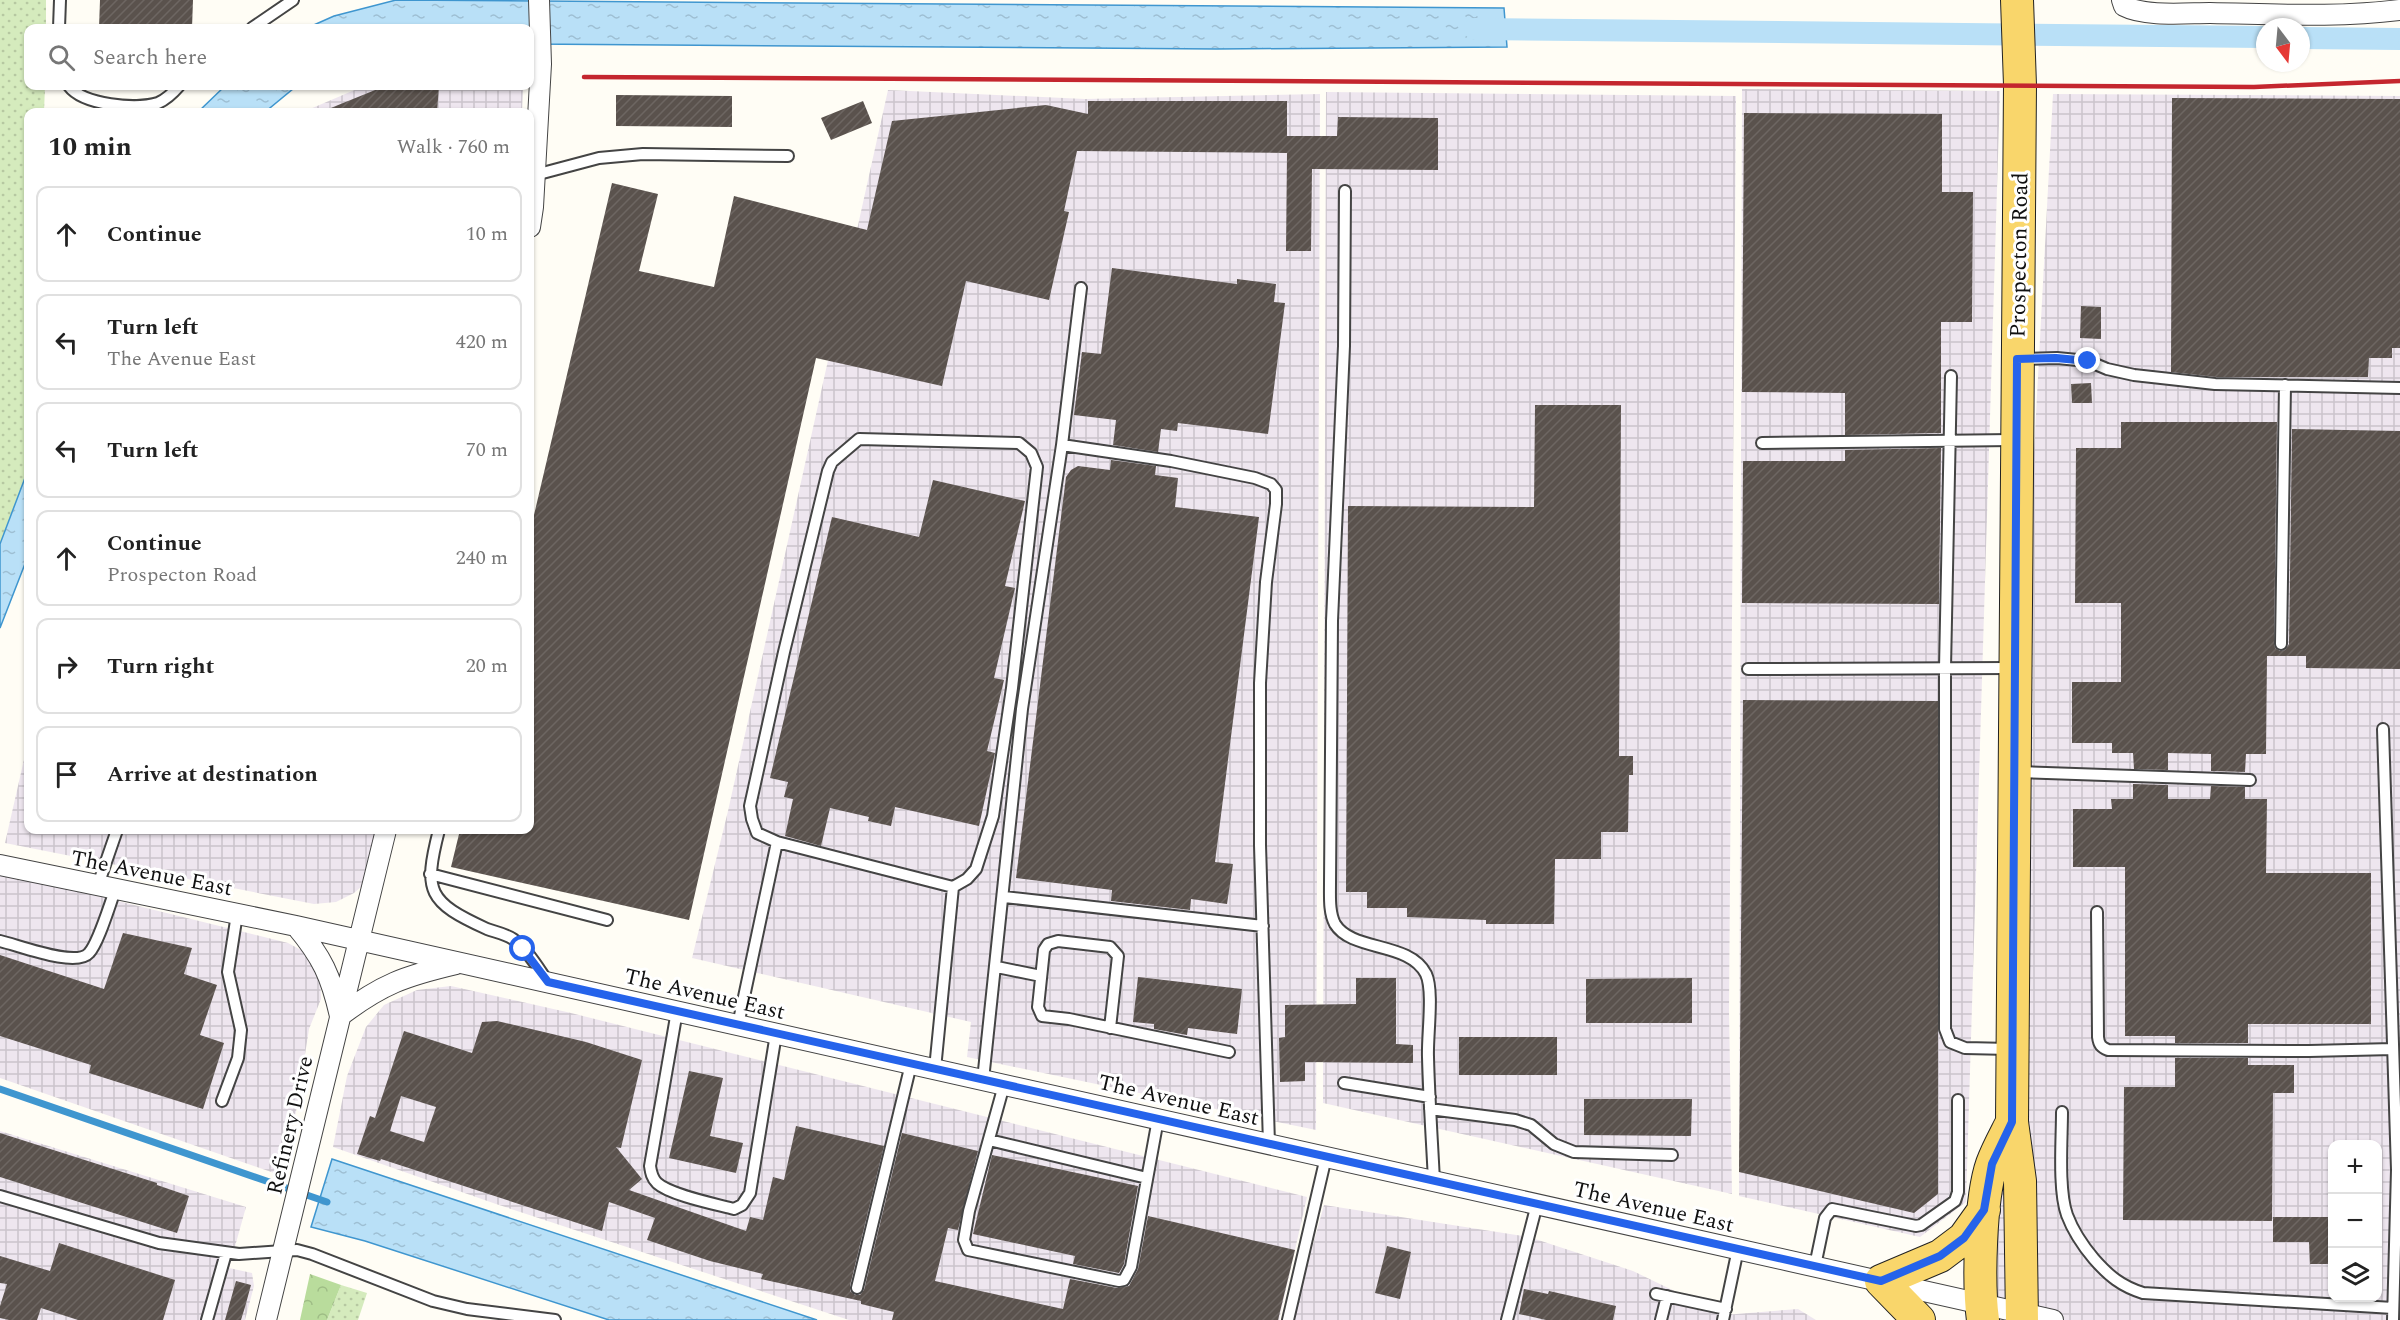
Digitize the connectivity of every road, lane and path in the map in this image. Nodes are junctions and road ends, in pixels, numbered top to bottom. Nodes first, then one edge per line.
1 (60, 0) edge
2 (293, 0) edge
3 (539, 0) edge
4 (2017, 0) edge
5 (2122, 0) edge
6 (2400, 10) edge
7 (59, 24) edge
8 (258, 24) edge
9 (74, 90) edge
10 (175, 90) edge
11 (788, 156) dead end
12 (535, 175) junction
13 (534, 183) edge
14 (1345, 191) dead end
15 (1081, 288) dead end
16 (2017, 359) junction
17 (1951, 376) dead end
18 (2285, 385) junction
19 (2400, 387) edge
20 (2016, 440) junction
21 (1951, 441) junction
22 (1762, 443) dead end
23 (1062, 445) junction
24 (2281, 644) dead end
25 (1945, 668) junction
26 (2015, 668) junction
27 (1748, 669) dead end
28 (2383, 729) dead end
29 (2014, 772) junction
30 (2250, 780) dead end
31 (116, 834) edge
32 (385, 834) edge
33 (438, 834) edge
34 (777, 842) junction
35 (0, 865) edge
36 (430, 874) junction
37 (107, 887) junction
38 (953, 887) junction
39 (1004, 897) junction
40 (2097, 912) dead end
41 (237, 914) junction
42 (607, 920) dead end
43 (296, 926) junction
44 (1263, 926) junction
45 (358, 940) junction
46 (0, 941) edge
47 (460, 963) junction
48 (997, 967) junction
49 (1041, 976) junction
50 (548, 982) junction
51 (677, 1011) junction
52 (340, 1016) junction
53 (738, 1025) junction
54 (1110, 1028) junction
55 (776, 1034) junction
56 (2012, 1049) junction
57 (2393, 1049) junction
58 (1229, 1052) dead end
59 (911, 1064) junction
60 (935, 1069) junction
61 (983, 1080) junction
62 (1344, 1083) dead end
63 (1004, 1085) junction
64 (1430, 1097) junction
65 (1959, 1100) dead end
66 (222, 1101) dead end
67 (1430, 1109) junction
68 (2062, 1112) dead end
69 (1158, 1119) junction
70 (2012, 1122) junction
71 (989, 1140) junction
72 (1269, 1144) junction
73 (1672, 1155) dead end
74 (1326, 1157) junction
75 (2398, 1170) edge
76 (1148, 1178) junction
77 (1434, 1181) junction
78 (0, 1196) edge
79 (1537, 1204) junction
80 (1984, 1210) junction
81 (1738, 1249) junction
82 (283, 1251) junction
83 (226, 1252) junction
84 (1815, 1266) junction
85 (1881, 1281) junction
86 (857, 1288) dead end
87 (2393, 1308) junction
88 (1982, 1312) edge
89 (1724, 1314) edge
90 (2022, 1316) edge
91 (207, 1320) edge
92 (266, 1320) edge
93 (555, 1320) edge
94 (1288, 1320) edge
95 (1508, 1320) edge
96 (1661, 1320) edge
97 (1919, 1320) edge
98 (2053, 1320) edge
99 (2393, 1320) edge

1 - 7 lane
2 - 8 lane
3 - 12 street
4 - 16 main road, Prospecton Road
5 - 6 street
9 - 10 lane
11 - 12 lane
12 - 13 street
14 - 64 lane
15 - 23 lane
16 - 18 lane
16 - 20 main road, Prospecton Road
17 - 21 lane
18 - 19 lane
18 - 24 lane
20 - 21 lane
20 - 26 main road, Prospecton Road
21 - 22 lane
21 - 25 lane
23 - 39 lane
23 - 44 lane
25 - 26 lane
25 - 27 lane
25 - 56 lane
26 - 29 main road, Prospecton Road
28 - 57 lane
29 - 30 lane
29 - 56 main road, Prospecton Road
31 - 37 lane
32 - 45 street, Refinery Drive
33 - 36 lane
34 - 38 lane
34 - 38 lane
34 - 53 lane
35 - 37 street, The Avenue East
36 - 42 lane
36 - 50 lane
37 - 41 street, The Avenue East
37 - 46 lane
38 - 60 lane
39 - 44 lane
39 - 48 lane
40 - 57 lane
41 - 43 street, The Avenue East
41 - 66 lane
43 - 45 street, The Avenue East
43 - 52 street
44 - 72 lane
45 - 47 street, The Avenue East
45 - 52 street, Refinery Drive
47 - 50 street, The Avenue East
47 - 52 street
48 - 49 lane
48 - 61 lane
49 - 54 lane
49 - 54 lane
50 - 51 street, The Avenue East
51 - 53 street, The Avenue East
51 - 55 lane
52 - 82 street, Refinery Drive
53 - 55 street, The Avenue East
54 - 58 lane
55 - 59 street, The Avenue East
56 - 70 main road, Prospecton Road
57 - 75 lane
59 - 60 street, The Avenue East
59 - 86 lane
60 - 61 street, The Avenue East
61 - 63 street, The Avenue East
62 - 64 lane
63 - 69 street, The Avenue East
63 - 71 lane
64 - 67 lane
65 - 84 lane
67 - 73 lane
67 - 77 lane
68 - 87 lane
69 - 72 street, The Avenue East
69 - 76 lane
70 - 80 main road
70 - 90 main road, Prospecton Road
71 - 76 lane
71 - 76 lane
72 - 74 street, The Avenue East
74 - 77 street, The Avenue East
74 - 94 lane
75 - 87 lane
77 - 79 street, The Avenue East
78 - 83 lane
79 - 81 street, The Avenue East
79 - 95 lane
80 - 85 main road
80 - 88 main road
81 - 84 street, The Avenue East
81 - 89 lane
82 - 83 lane
82 - 92 street, Refinery Drive
82 - 93 lane
83 - 91 lane
84 - 85 street, The Avenue East
85 - 88 street, The Avenue East
85 - 97 main road
87 - 99 lane
88 - 90 street, The Avenue East
89 - 96 lane
90 - 98 street, The Avenue East

